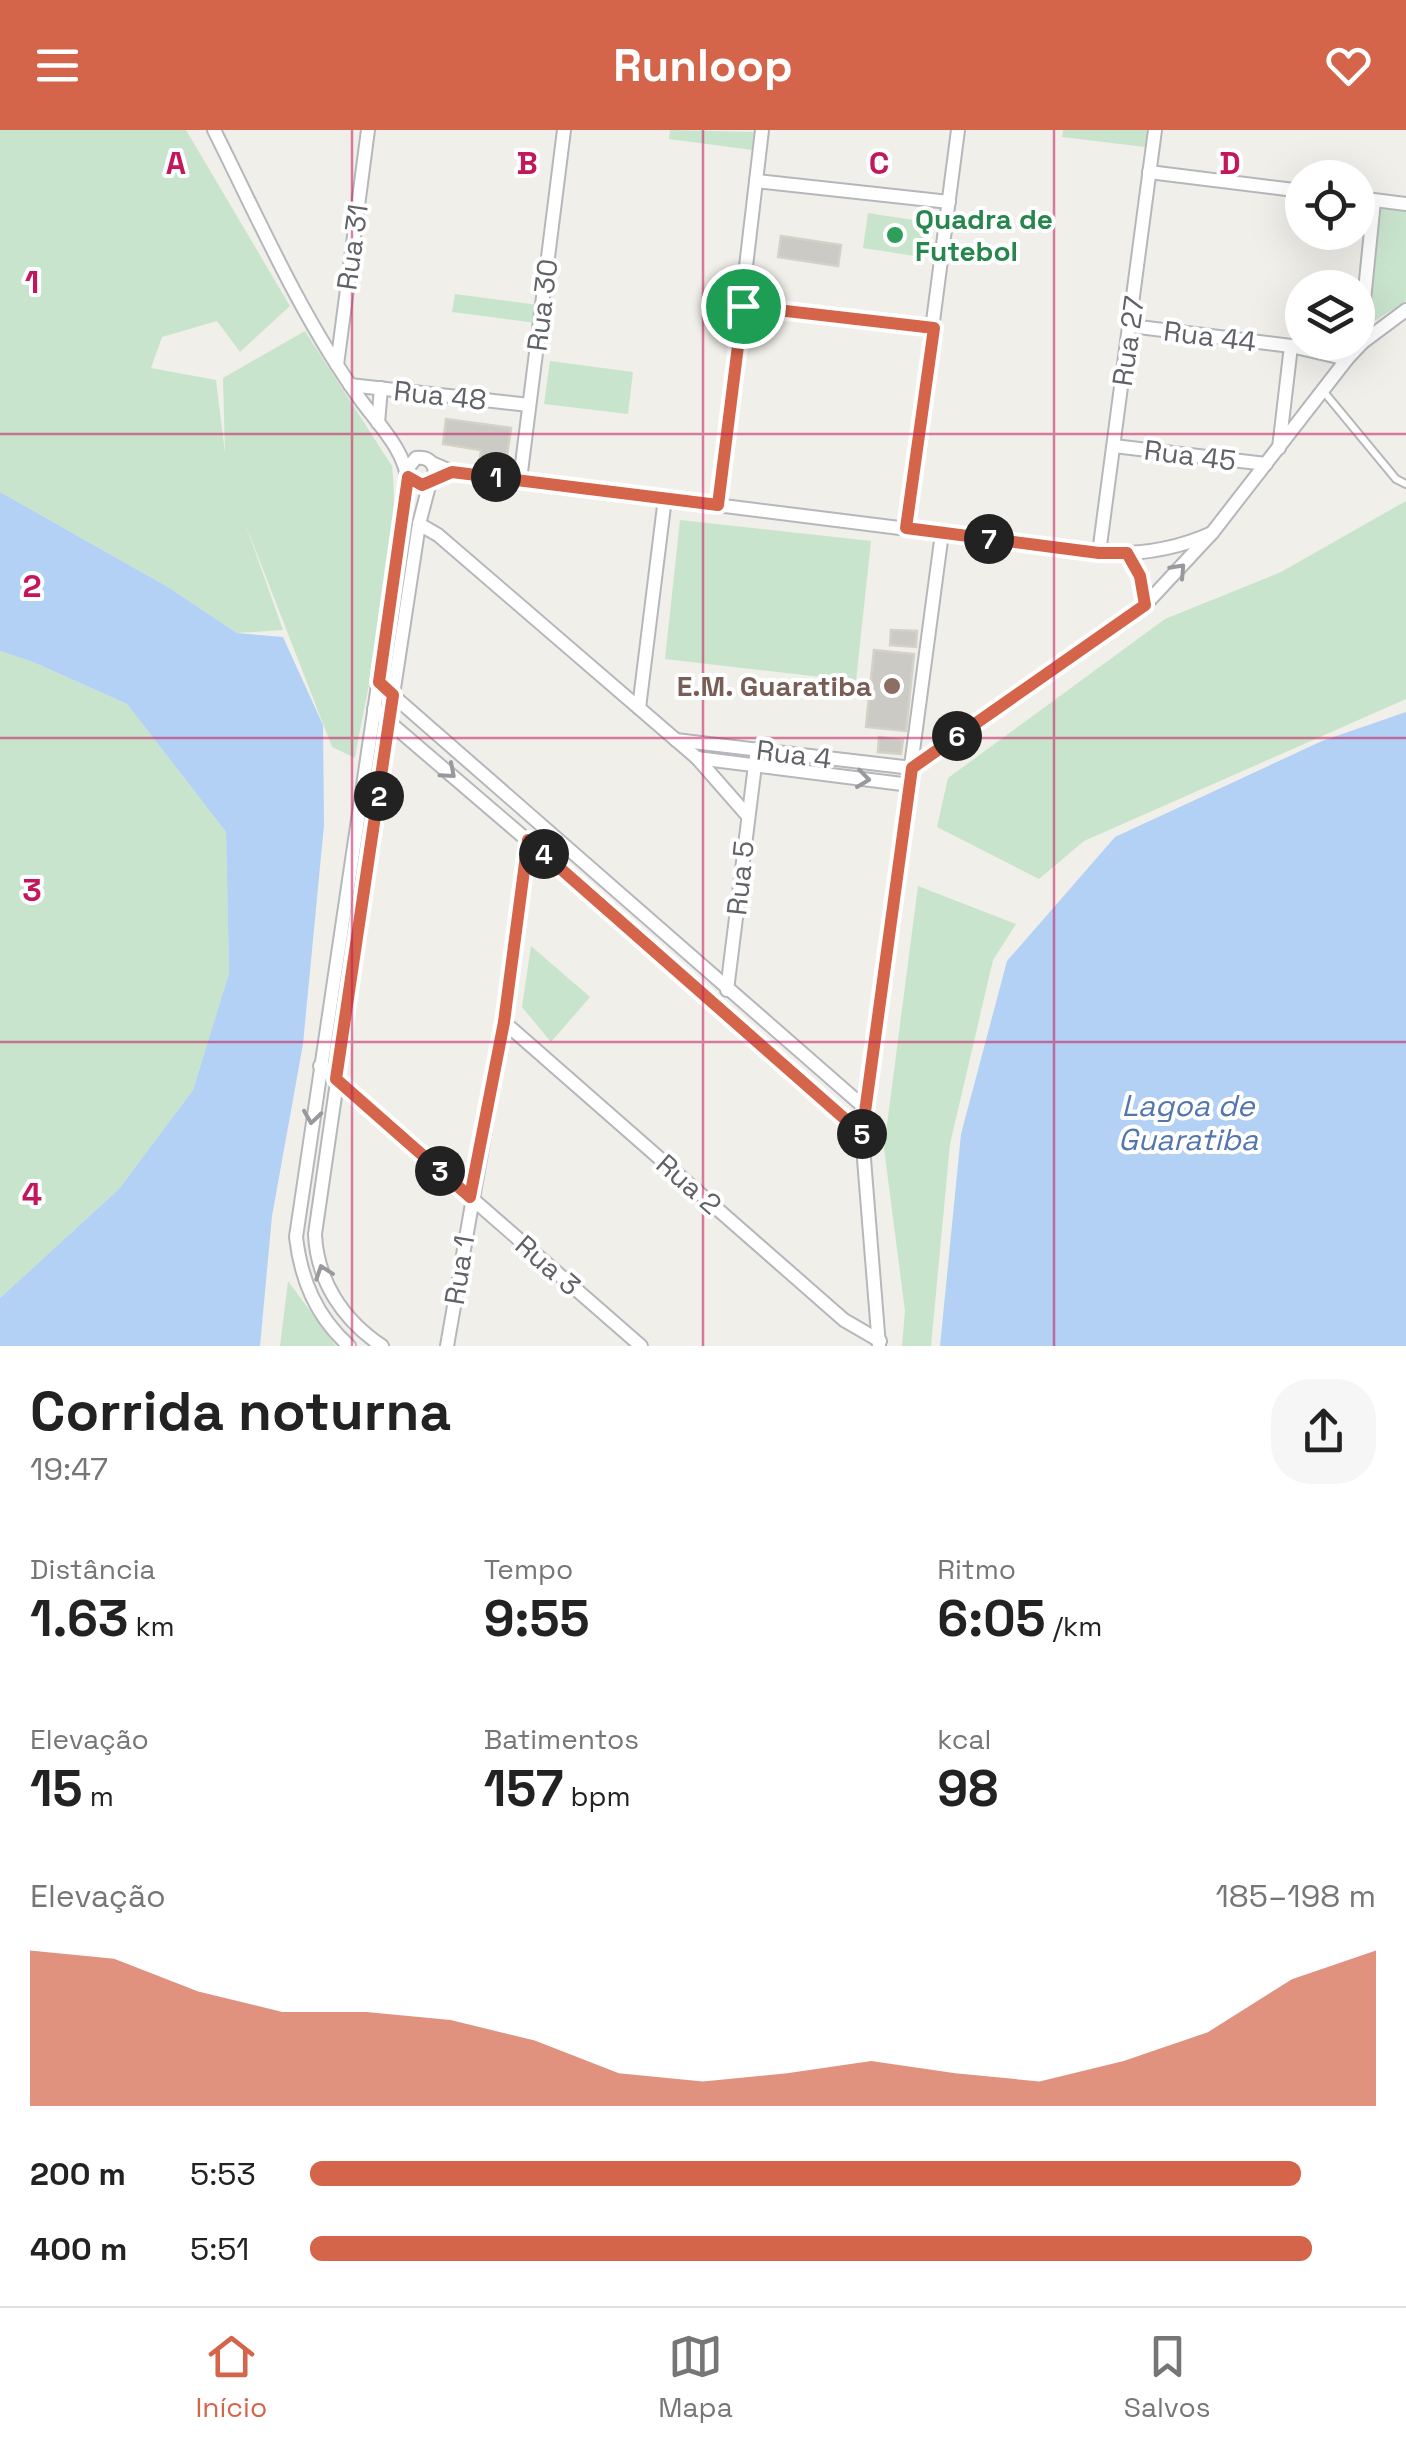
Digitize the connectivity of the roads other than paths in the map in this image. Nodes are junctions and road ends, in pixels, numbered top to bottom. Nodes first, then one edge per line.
1 (214, 130) edge
2 (368, 130) edge
3 (564, 130) edge
4 (762, 130) edge
5 (958, 130) edge
6 (1155, 130) edge
7 (1149, 172) junction
8 (756, 181) junction
9 (1285, 190) edge
10 (1375, 201) edge
11 (949, 202) junction
12 (1406, 204) edge
13 (743, 306) junction
14 (1406, 310) edge
15 (1131, 326) junction
16 (934, 328) junction
17 (1375, 333) edge
18 (1285, 345) edge
19 (1289, 360) edge
20 (1346, 360) edge
21 (337, 365) junction
22 (350, 385) junction
23 (381, 388) junction
24 (1323, 391) junction
25 (529, 405) junction
26 (378, 423) junction
27 (391, 440) junction
28 (1114, 446) junction
29 (1278, 448) junction
30 (426, 460) junction
31 (1266, 464) junction
32 (452, 472) junction
33 (408, 473) junction
34 (520, 480) junction
35 (431, 481) junction
36 (1406, 484) edge
37 (665, 498) junction
38 (718, 505) junction
39 (906, 528) junction
40 (418, 531) junction
41 (942, 533) junction
42 (1212, 533) junction
43 (400, 536) junction
44 (1099, 553) junction
45 (1127, 553) junction
46 (1145, 605) junction
47 (379, 682) junction
48 (393, 695) junction
49 (639, 708) junction
50 (374, 709) junction
51 (390, 721) junction
52 (676, 740) junction
53 (757, 749) junction
54 (366, 750) junction
55 (384, 758) junction
56 (697, 758) junction
57 (754, 766) junction
58 (912, 768) junction
59 (910, 785) junction
60 (747, 815) junction
61 (528, 840) junction
62 (727, 990) junction
63 (504, 1022) junction
64 (320, 1066) junction
65 (336, 1079) junction
66 (865, 1108) junction
67 (862, 1134) junction
68 (470, 1197) junction
69 (879, 1343) edge
70 (349, 1346) edge
71 (382, 1346) edge
72 (447, 1346) edge
73 (640, 1346) edge

1 - 21 street
2 - 21 street, Rua 31
3 - 25 street, Rua 30
4 - 8 street
5 - 11 street
6 - 7 street, Rua 27
7 - 9 street
7 - 15 street, Rua 27
8 - 11 street
8 - 13 street
10 - 12 street
11 - 16 street
13 - 16 street
13 - 38 street
14 - 17 street
15 - 18 street, Rua 44
15 - 28 street, Rua 27
16 - 39 street
19 - 29 street
20 - 24 street
21 - 22 street
22 - 23 street, Rua 48
22 - 26 street
23 - 25 street, Rua 48
23 - 26 street
24 - 29 street
24 - 36 lane
25 - 34 street, Rua 30
26 - 27 street
27 - 30 street
27 - 33 street
28 - 31 street, Rua 45
28 - 44 street, Rua 27
29 - 31 street
30 - 32 street
30 - 33 street
30 - 35 street
31 - 42 street
32 - 34 street
32 - 35 street
33 - 35 street
33 - 43 street
34 - 37 street
35 - 40 street
37 - 38 street
37 - 49 street
38 - 39 street
39 - 41 street
40 - 43 street
40 - 48 street
40 - 49 street
41 - 44 street
41 - 58 street
42 - 45 street
46 -> 42 street
43 - 47 street
44 - 45 street
45 - 46 street
46 - 58 street
47 - 48 street
47 - 50 street
48 - 51 street
48 - 62 street
49 - 52 street
50 - 51 street
50 - 54 street
51 - 55 street
51 -> 61 street
52 - 53 street, Rua 4
52 - 56 street
53 - 57 street, Rua 5
53 - 58 street, Rua 4
54 - 55 street
54 - 64 street
55 - 65 street
56 - 57 street, Rua 4
56 - 60 street
57 -> 59 street, Rua 4
57 - 60 street, Rua 5
58 - 59 street
59 - 66 street
60 - 62 street, Rua 5
61 - 63 street, Rua 1
61 - 67 street
62 - 66 street
63 - 68 street, Rua 1
63 - 69 street, Rua 2
64 - 65 street, Rua 3
64 -> 70 street
65 - 68 street, Rua 3
71 -> 65 street
66 - 67 street
67 - 69 street
68 - 72 street, Rua 1
68 - 73 street, Rua 3

